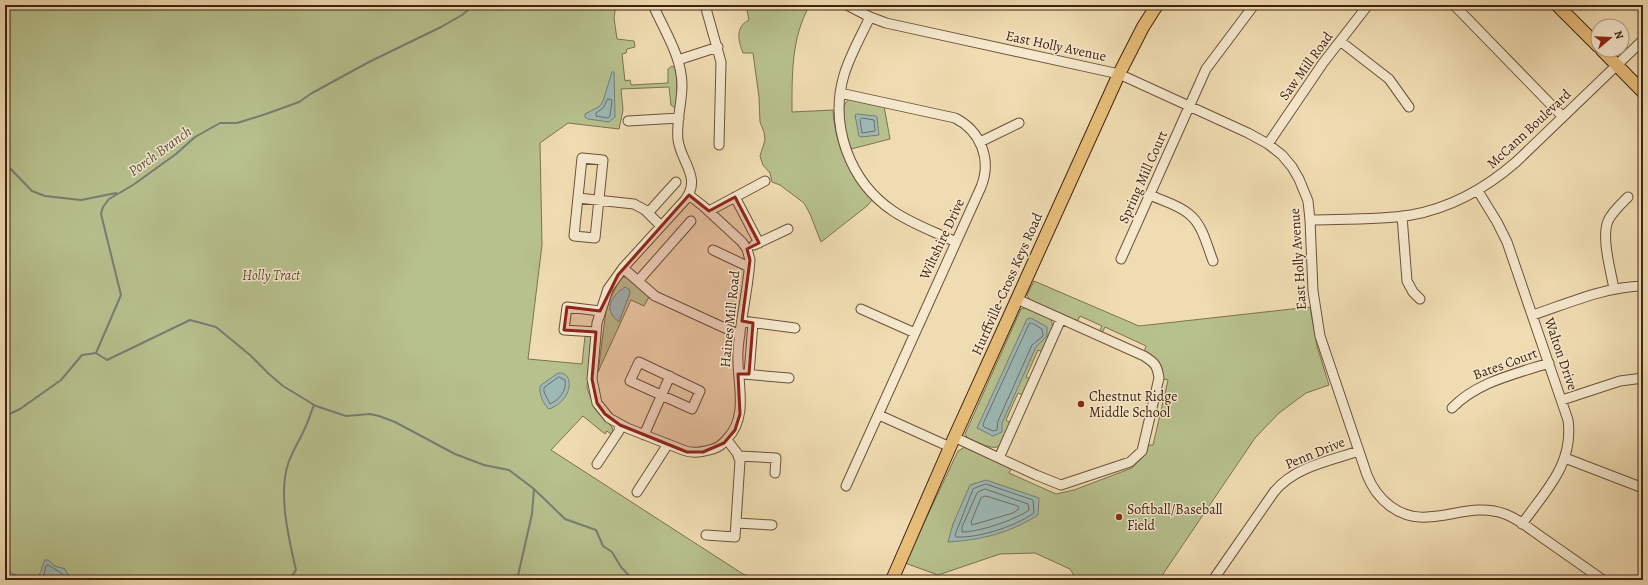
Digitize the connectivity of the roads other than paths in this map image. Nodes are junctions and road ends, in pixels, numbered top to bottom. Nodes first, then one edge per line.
1 (653, 5) edge
2 (705, 5) edge
3 (847, 5) edge
4 (1157, 5) edge
5 (1254, 5) edge
6 (1368, 5) edge
7 (1454, 5) edge
8 (1557, 5) edge
9 (870, 17) junction
10 (1590, 38) edge
11 (1643, 40) edge
12 (1340, 41) junction
13 (718, 47) junction
14 (1609, 58) edge
15 (678, 60) junction
16 (1616, 65) junction
17 (1119, 74) junction
18 (840, 92) junction
19 (1643, 92) edge
20 (1190, 107) junction
21 (1409, 107) dead end
22 (1563, 117) junction
23 (679, 118) junction
24 (628, 121) dead end
25 (1019, 123) dead end
26 (980, 142) junction
27 (1268, 144) junction
28 (719, 145) dead end
29 (765, 181) dead end
30 (676, 182) dead end
31 (1478, 191) junction
32 (689, 195) junction
33 (1150, 195) junction
34 (735, 197) junction
35 (1628, 197) dead end
36 (578, 198) junction
37 (599, 200) junction
38 (709, 211) junction
39 (648, 213) junction
40 (1402, 216) junction
41 (1310, 220) junction
42 (691, 221) dead end
43 (661, 226) junction
44 (788, 229) dead end
45 (956, 242) junction
46 (759, 243) junction
47 (747, 249) junction
48 (713, 250) dead end
49 (1121, 259) dead end
50 (1213, 262) dead end
51 (749, 266) junction
52 (623, 268) junction
53 (638, 281) junction
54 (1643, 286) edge
55 (1614, 289) junction
56 (1017, 299) junction
57 (1420, 299) dead end
58 (860, 309) dead end
59 (600, 311) junction
60 (1533, 315) junction
61 (1061, 319) junction
62 (742, 321) junction
63 (753, 323) junction
64 (795, 328) dead end
65 (596, 332) junction
66 (915, 333) junction
67 (740, 335) junction
68 (1548, 363) junction
69 (738, 374) junction
70 (749, 374) junction
71 (670, 376) junction
72 (789, 378) dead end
73 (1643, 378) edge
74 (661, 396) junction
75 (1562, 400) junction
76 (1452, 408) dead end
77 (879, 415) junction
78 (620, 426) junction
79 (644, 435) junction
80 (727, 440) junction
81 (952, 442) junction
82 (668, 444) junction
83 (1359, 451) junction
84 (739, 456) junction
85 (998, 458) junction
86 (1566, 458) junction
87 (597, 464) dead end
88 (775, 473) dead end
89 (846, 486) dead end
90 (1643, 488) edge
91 (637, 492) dead end
92 (736, 523) junction
93 (1522, 524) junction
94 (772, 525) dead end
95 (706, 534) dead end
96 (892, 580) edge
97 (1213, 580) edge
98 (1603, 580) edge

1 - 15 street
2 - 13 street
3 - 9 street, East Holly Avenue
4 - 17 main road, Hurffville-Cross Keys Road
5 - 20 street, Spring Mill Court
6 - 12 street, Saw Mill Road
7 - 22 street
8 - 10 main road
9 - 17 street, East Holly Avenue
9 - 18 street
11 - 16 street, McCann Boulevard
12 - 21 street
12 - 27 street, Saw Mill Road
13 - 15 street
13 - 28 street
14 - 16 main road
15 - 23 street
16 - 19 main road
16 - 22 street, McCann Boulevard
17 - 20 street, East Holly Avenue
17 - 56 main road, Hurffville-Cross Keys Road
18 - 26 street, Wiltshire Drive
18 - 45 street
20 - 27 street, East Holly Avenue
20 - 33 street, Spring Mill Court
22 - 31 street, McCann Boulevard
23 - 24 street
23 - 32 street
25 - 26 street
26 - 45 street, Wiltshire Drive
27 - 41 street, East Holly Avenue
29 - 34 street
30 - 39 street
31 - 40 street, McCann Boulevard
31 - 60 street, Walton Drive
32 - 38 street
32 - 43 street
33 - 49 street, Spring Mill Court
33 - 50 street
34 - 38 street
34 - 46 street
35 - 55 street
36 - 37 street
36 - 37 street
36 - 37 street
37 - 39 street
38 - 47 street
39 - 43 street
40 - 41 street, McCann Boulevard
40 - 57 street
41 - 83 street, East Holly Avenue
42 - 53 street
43 - 52 street
44 - 46 street
45 - 66 street, Wiltshire Drive
46 - 47 street
47 - 51 street, Haines Mill Road
48 - 51 street
51 - 62 street, Haines Mill Road
52 - 53 street
52 - 59 street
53 - 67 street
54 - 55 street
55 - 60 street
56 - 61 street
56 - 81 main road, Hurffville-Cross Keys Road
58 - 66 street
59 - 65 street
59 - 65 street
60 - 68 street, Walton Drive
61 - 85 street
61 - 85 street
62 - 63 street
62 - 67 street, Haines Mill Road
63 - 64 street
63 - 70 street
65 - 78 street
66 - 77 street, Wiltshire Drive
67 - 69 street, Haines Mill Road
68 - 75 street, Walton Drive
68 - 76 street, Bates Court
69 - 70 street
69 - 80 street, Haines Mill Road
70 - 72 street
71 - 74 street
71 - 74 street
71 - 74 street
73 - 75 street
74 - 79 street
75 - 86 street, Walton Drive
77 - 81 street
77 - 89 street, Wiltshire Drive
78 - 79 street
78 - 87 street
79 - 82 street
80 - 82 street
80 - 84 street
81 - 85 street
81 - 96 main road, Hurffville-Cross Keys Road
82 - 91 street
83 - 93 street, East Holly Avenue
83 - 97 street, Penn Drive
84 - 88 street
84 - 92 street
86 - 90 street
86 - 93 street, Walton Drive
92 - 94 street
92 - 95 street
93 - 98 street, East Holly Avenue

